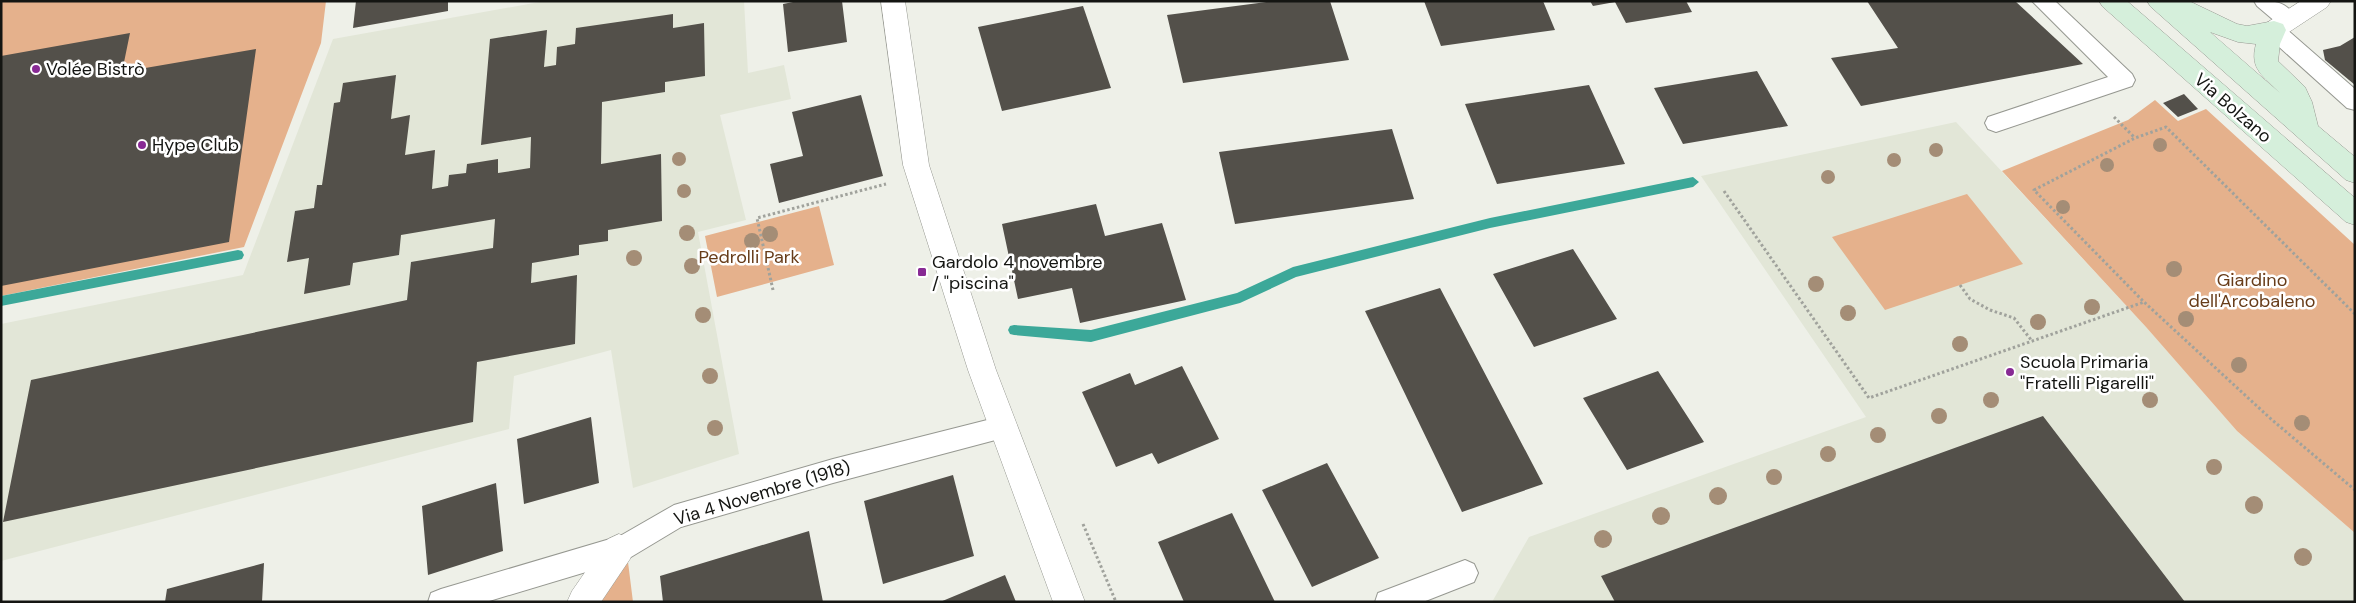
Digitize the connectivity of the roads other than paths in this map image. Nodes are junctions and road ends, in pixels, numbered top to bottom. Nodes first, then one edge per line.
1 (893, 1) edge
2 (2042, 1) edge
3 (2111, 1) edge
4 (2264, 1) edge
5 (2319, 1) edge
6 (2161, 3) edge
7 (2281, 26) junction
8 (2355, 102) edge
9 (1996, 123) dead end
10 (2307, 131) junction
11 (2355, 174) edge
12 (2355, 214) edge
13 (1003, 427) junction
14 (620, 549) junction
15 (1465, 573) dead end
16 (442, 602) edge
17 (583, 602) edge
18 (1069, 602) edge
19 (1388, 602) edge

1 - 13 street
2 - 9 lane
3 - 12 main road, Via Bolzano
4 - 7 lane
5 - 7 street
6 - 7 main road
6 - 10 main road, Via Bolzano
7 - 8 lane
7 - 10 main road
10 - 11 main road, Via Bolzano
13 - 14 lane, Via 4 Novembre (1918)
13 - 18 street
14 - 16 lane, Via 4 Novembre (1918)
14 - 17 street
15 - 19 lane

